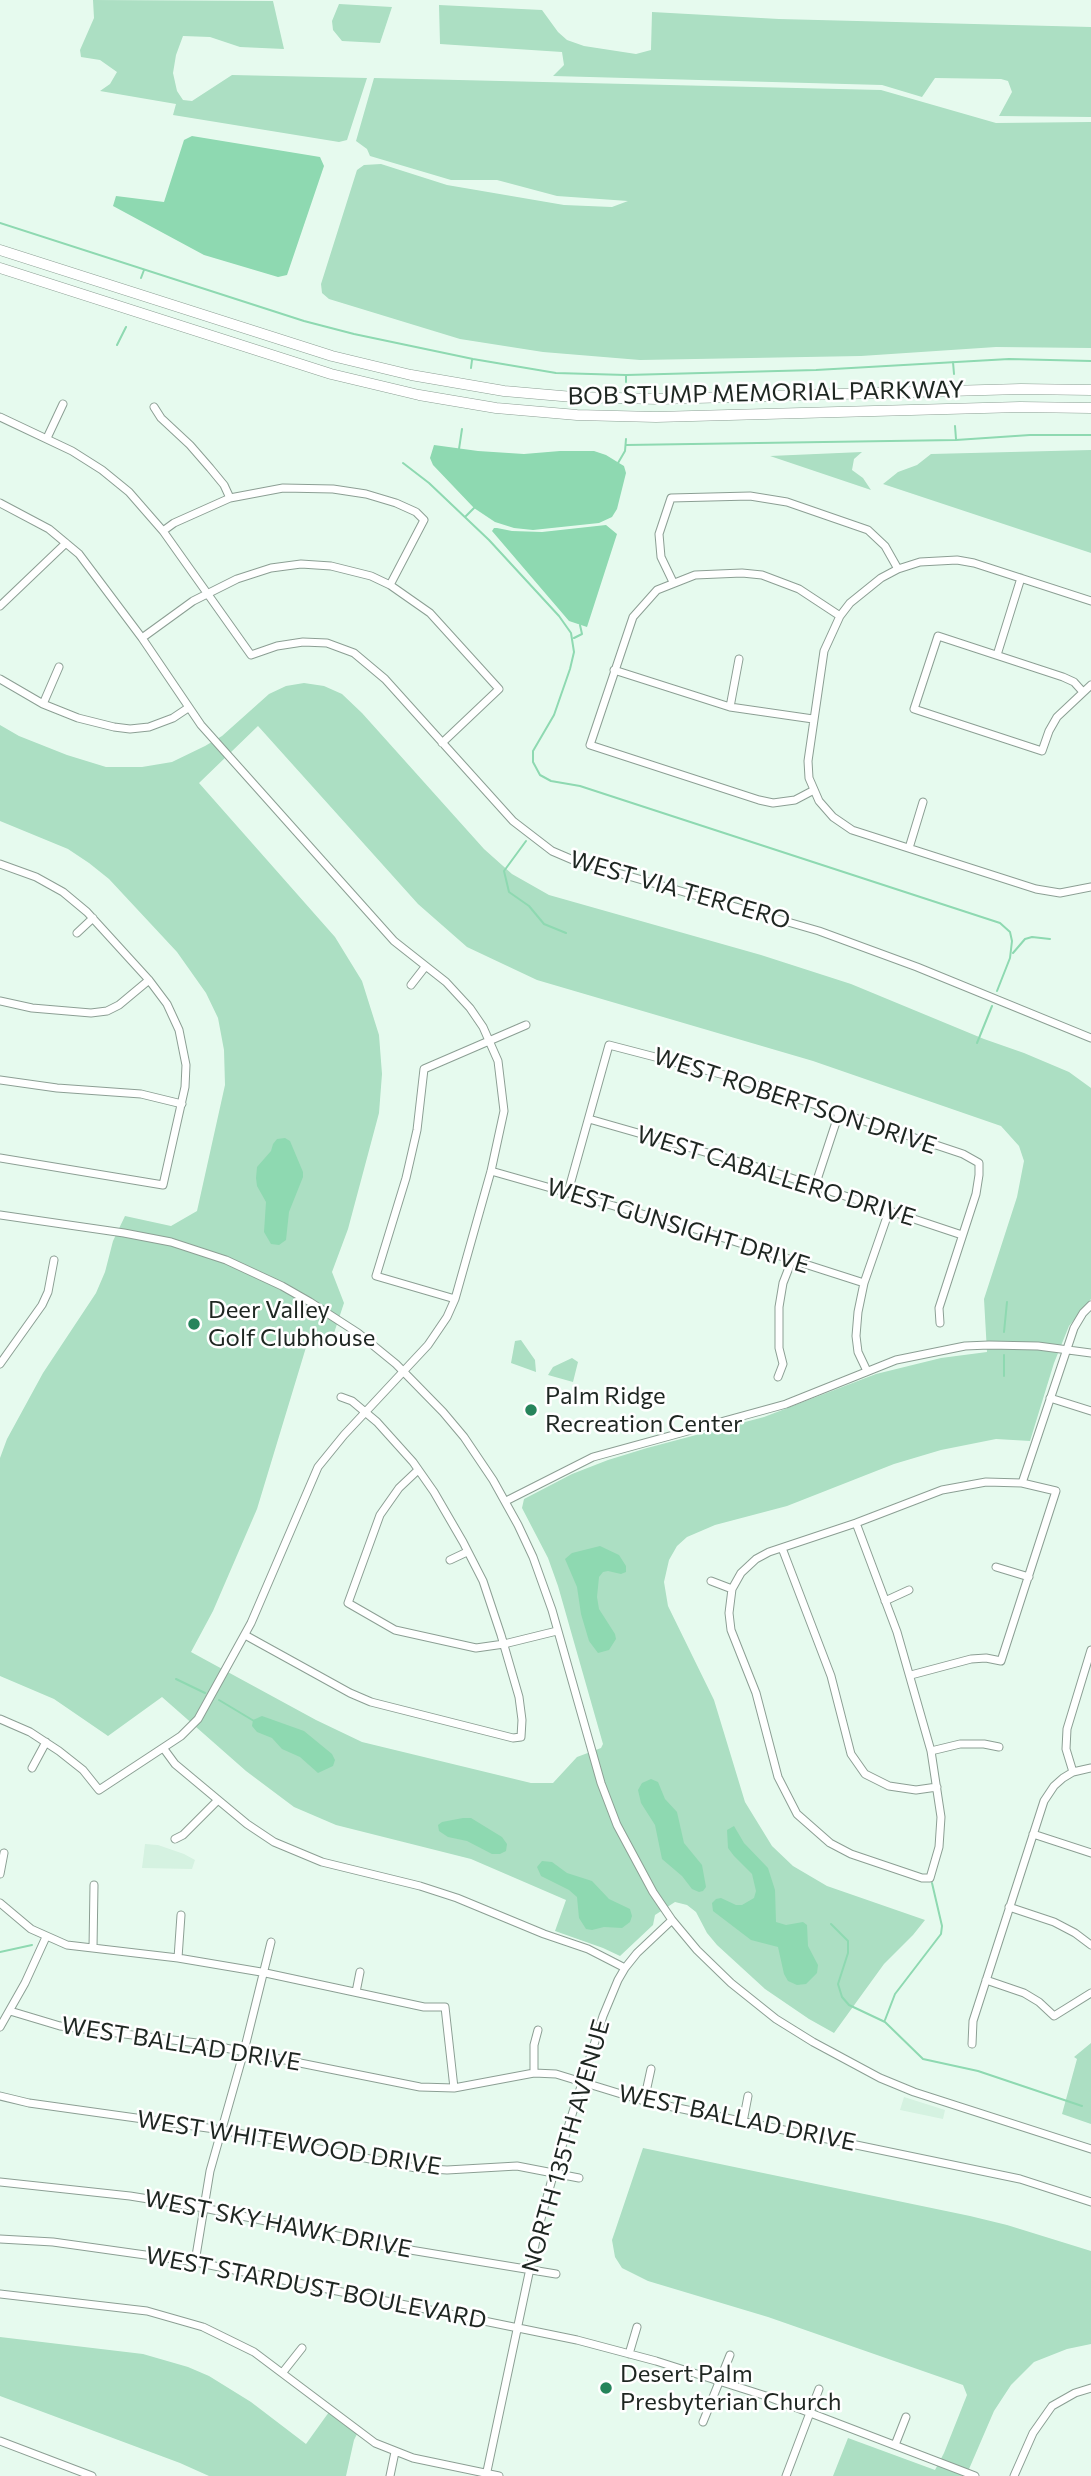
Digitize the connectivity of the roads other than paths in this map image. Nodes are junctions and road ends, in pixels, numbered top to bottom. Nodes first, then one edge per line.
1 (0, 250) edge
2 (0, 268) edge
3 (1091, 390) edge
4 (63, 404) dead end
5 (154, 407) dead end
6 (1091, 408) edge
7 (0, 417) edge
8 (47, 438) junction
9 (230, 498) junction
10 (0, 503) edge
11 (163, 531) junction
12 (66, 543) junction
13 (898, 569) junction
14 (1021, 578) junction
15 (673, 582) junction
16 (390, 584) junction
17 (0, 592) edge
18 (208, 594) junction
19 (8, 597) junction
20 (1091, 601) edge
21 (0, 606) edge
22 (840, 616) junction
23 (142, 638) junction
24 (996, 654) junction
25 (739, 659) dead end
26 (59, 667) dead end
27 (614, 670) junction
28 (0, 679) edge
29 (1091, 685) edge
30 (1083, 692) junction
31 (43, 704) junction
32 (730, 707) junction
33 (188, 708) junction
34 (813, 719) junction
35 (442, 743) junction
36 (814, 790) junction
37 (923, 802) dead end
38 (909, 848) junction
39 (0, 864) edge
40 (1091, 887) edge
41 (93, 918) junction
42 (78, 933) dead end
43 (425, 967) junction
44 (149, 980) junction
45 (411, 985) dead end
46 (0, 1001) edge
47 (526, 1024) dead end
48 (1091, 1038) edge
49 (489, 1041) junction
50 (0, 1080) edge
51 (182, 1104) junction
52 (839, 1113) junction
53 (589, 1119) junction
54 (0, 1158) edge
55 (491, 1171) junction
56 (815, 1186) junction
57 (568, 1192) junction
58 (889, 1211) junction
59 (0, 1215) edge
60 (962, 1235) junction
61 (54, 1259) dead end
62 (792, 1260) junction
63 (864, 1283) junction
64 (455, 1299) junction
65 (1091, 1305) edge
66 (940, 1323) dead end
67 (1067, 1349) junction
68 (1091, 1353) edge
69 (0, 1364) edge
70 (867, 1371) junction
71 (404, 1372) junction
72 (778, 1377) dead end
73 (341, 1397) dead end
74 (1050, 1398) junction
75 (1091, 1411) edge
76 (365, 1412) junction
77 (418, 1470) junction
78 (1022, 1483) junction
79 (506, 1501) junction
80 (856, 1523) junction
81 (782, 1548) junction
82 (467, 1552) junction
83 (450, 1560) dead end
84 (996, 1566) dead end
85 (1029, 1577) junction
86 (711, 1581) dead end
87 (732, 1589) junction
88 (909, 1590) dead end
89 (885, 1601) junction
90 (557, 1631) junction
91 (245, 1635) junction
92 (504, 1644) junction
93 (1091, 1650) edge
94 (911, 1675) junction
95 (1082, 1676) junction
96 (1091, 1679) edge
97 (0, 1719) edge
98 (46, 1742) junction
99 (999, 1746) dead end
100 (164, 1749) junction
101 (931, 1751) junction
102 (32, 1768) dead end
103 (1091, 1768) edge
104 (1073, 1772) junction
105 (937, 1787) junction
106 (218, 1800) junction
107 (1033, 1834) junction
108 (175, 1839) dead end
109 (4, 1853) dead end
110 (1091, 1853) edge
111 (0, 1874) edge
112 (94, 1885) dead end
113 (0, 1903) edge
114 (1009, 1907) junction
115 (181, 1915) dead end
116 (672, 1920) junction
117 (46, 1937) junction
118 (271, 1942) dead end
119 (1091, 1945) edge
120 (93, 1948) junction
121 (178, 1958) junction
122 (625, 1968) junction
123 (261, 1972) junction
124 (360, 1972) dead end
125 (986, 1980) junction
126 (356, 1992) junction
127 (1091, 1993) edge
128 (10, 2011) junction
129 (0, 2027) edge
130 (538, 2031) dead end
131 (972, 2044) dead end
132 (244, 2051) junction
133 (651, 2069) dead end
134 (534, 2073) junction
135 (583, 2082) junction
136 (454, 2088) junction
137 (0, 2096) edge
138 (748, 2096) dead end
139 (644, 2101) junction
140 (743, 2122) junction
141 (222, 2130) junction
142 (1091, 2149) edge
143 (554, 2172) junction
144 (579, 2178) dead end
145 (0, 2182) edge
146 (1091, 2202) edge
147 (204, 2208) junction
148 (0, 2239) edge
149 (195, 2262) junction
150 (530, 2268) junction
151 (556, 2274) dead end
152 (0, 2294) edge
153 (637, 2327) dead end
154 (517, 2328) junction
155 (302, 2348) dead end
156 (629, 2354) junction
157 (730, 2355) dead end
158 (283, 2372) junction
159 (720, 2381) junction
160 (1091, 2388) edge
161 (819, 2389) dead end
162 (810, 2413) junction
163 (906, 2417) dead end
164 (703, 2422) dead end
165 (0, 2441) edge
166 (895, 2445) junction
167 (395, 2452) junction
168 (487, 2475) edge
169 (92, 2476) edge
170 (390, 2476) edge
171 (499, 2476) edge
172 (786, 2476) edge
173 (975, 2476) edge
174 (1014, 2476) edge

1 - 3 highway, BOB STUMP MEMORIAL PARKWAY
2 - 6 highway, BOB STUMP MEMORIAL PARKWAY
4 - 8 street
5 - 9 street
7 - 8 street
8 - 11 street
9 - 11 street
9 - 16 street
10 - 12 street
11 - 18 street
12 - 19 street
12 - 23 street
13 - 14 street
13 - 15 street
13 - 22 street
14 - 20 street
14 - 24 street
15 - 22 street
15 - 27 street
16 - 18 street
16 - 35 street
17 - 19 street
18 - 23 street
18 - 35 street, WEST VIA TERCERO
19 - 21 street
22 - 34 street
23 - 33 street
24 - 30 street
24 - 30 street
25 - 32 street
26 - 31 street
27 - 32 street
27 - 36 street
28 - 31 street
29 - 30 street
31 - 33 street
32 - 34 street
33 - 43 street
34 - 36 street
35 - 48 street, WEST VIA TERCERO
36 - 38 street
37 - 38 street
38 - 40 street
39 - 41 street
41 - 42 street
41 - 44 street
43 - 45 street
43 - 49 street
44 - 46 street
44 - 51 street
47 - 49 street
49 - 55 street
49 - 64 street
50 - 51 street
51 - 54 street
52 - 53 street, WEST ROBERTSON DRIVE
52 - 56 street
52 - 60 street, WEST ROBERTSON DRIVE
53 - 56 street, WEST CABALLERO DRIVE
53 - 57 street
55 - 57 street, WEST GUNSIGHT DRIVE
55 - 64 street
56 - 58 street, WEST CABALLERO DRIVE
57 - 62 street, WEST GUNSIGHT DRIVE
58 - 60 street, WEST CABALLERO DRIVE
58 - 63 street
59 - 71 street
60 - 66 street
61 - 69 street
62 - 63 street, WEST GUNSIGHT DRIVE
62 - 72 street
63 - 70 street
64 - 71 street
65 - 67 street
67 - 68 street
67 - 70 street
67 - 74 street
70 - 79 street
71 - 76 street
71 - 79 street
73 - 76 street
74 - 75 street
74 - 78 street
76 - 77 street
76 - 91 street
77 - 82 street
77 - 92 street
78 - 80 street
78 - 85 street
79 - 90 street
80 - 81 street
80 - 89 street
81 - 87 street
81 - 105 street
82 - 83 street
82 - 92 street
84 - 85 street
85 - 94 street
86 - 87 street
87 - 105 street
88 - 89 street
89 - 94 street
90 - 92 street
90 - 116 street
91 - 92 street
91 - 100 street
93 - 95 street
94 - 101 street
95 - 96 street
95 - 104 street
97 - 98 street
98 - 100 street
98 - 102 street
99 - 101 street
100 - 106 street
101 - 105 street
103 - 104 street
104 - 107 street
106 - 108 street
106 - 122 street
107 - 110 street
107 - 114 street
109 - 111 street
112 - 120 street
113 - 117 street
114 - 119 street
114 - 125 street
115 - 121 street
116 - 122 street, NORTH 135TH AVENUE
116 - 142 street
117 - 120 street
117 - 128 street
118 - 123 street
120 - 121 street
121 - 123 street
122 - 135 street, NORTH 135TH AVENUE
123 - 126 street
123 - 132 street
124 - 126 street
125 - 127 street
125 - 131 street
126 - 136 street
128 - 129 street
128 - 132 street, WEST BALLAD DRIVE
130 - 134 street
132 - 136 street, WEST BALLAD DRIVE
132 - 141 street
133 - 139 street
134 - 135 street, WEST BALLAD DRIVE
134 - 136 street, WEST BALLAD DRIVE
135 - 139 street, WEST BALLAD DRIVE
135 - 143 street, NORTH 135TH AVENUE
137 - 141 street, WEST WHITEWOOD DRIVE
138 - 140 street
139 - 140 street, WEST BALLAD DRIVE
140 - 146 street, WEST BALLAD DRIVE
141 - 143 street, WEST WHITEWOOD DRIVE
141 - 147 street
143 - 144 street, WEST WHITEWOOD DRIVE
143 - 150 street, NORTH 135TH AVENUE
145 - 147 street, WEST SKY HAWK DRIVE
147 - 149 street
147 - 150 street, WEST SKY HAWK DRIVE
148 - 149 street, WEST STARDUST BOULEVARD
149 - 154 street, WEST STARDUST BOULEVARD
150 - 151 street, WEST SKY HAWK DRIVE
150 - 154 street, NORTH 135TH AVENUE
152 - 158 street
153 - 156 street
154 - 156 street, WEST STARDUST BOULEVARD
154 - 168 street, NORTH 135TH AVENUE
155 - 158 street
156 - 159 street, WEST STARDUST BOULEVARD
157 - 159 street
158 - 167 street
159 - 162 street, WEST STARDUST BOULEVARD
159 - 164 street
160 - 174 street
161 - 162 street
162 - 166 street, WEST STARDUST BOULEVARD
162 - 172 street
163 - 166 street
165 - 169 street
166 - 173 street, WEST STARDUST BOULEVARD
167 - 168 street
167 - 170 street
168 - 171 street

